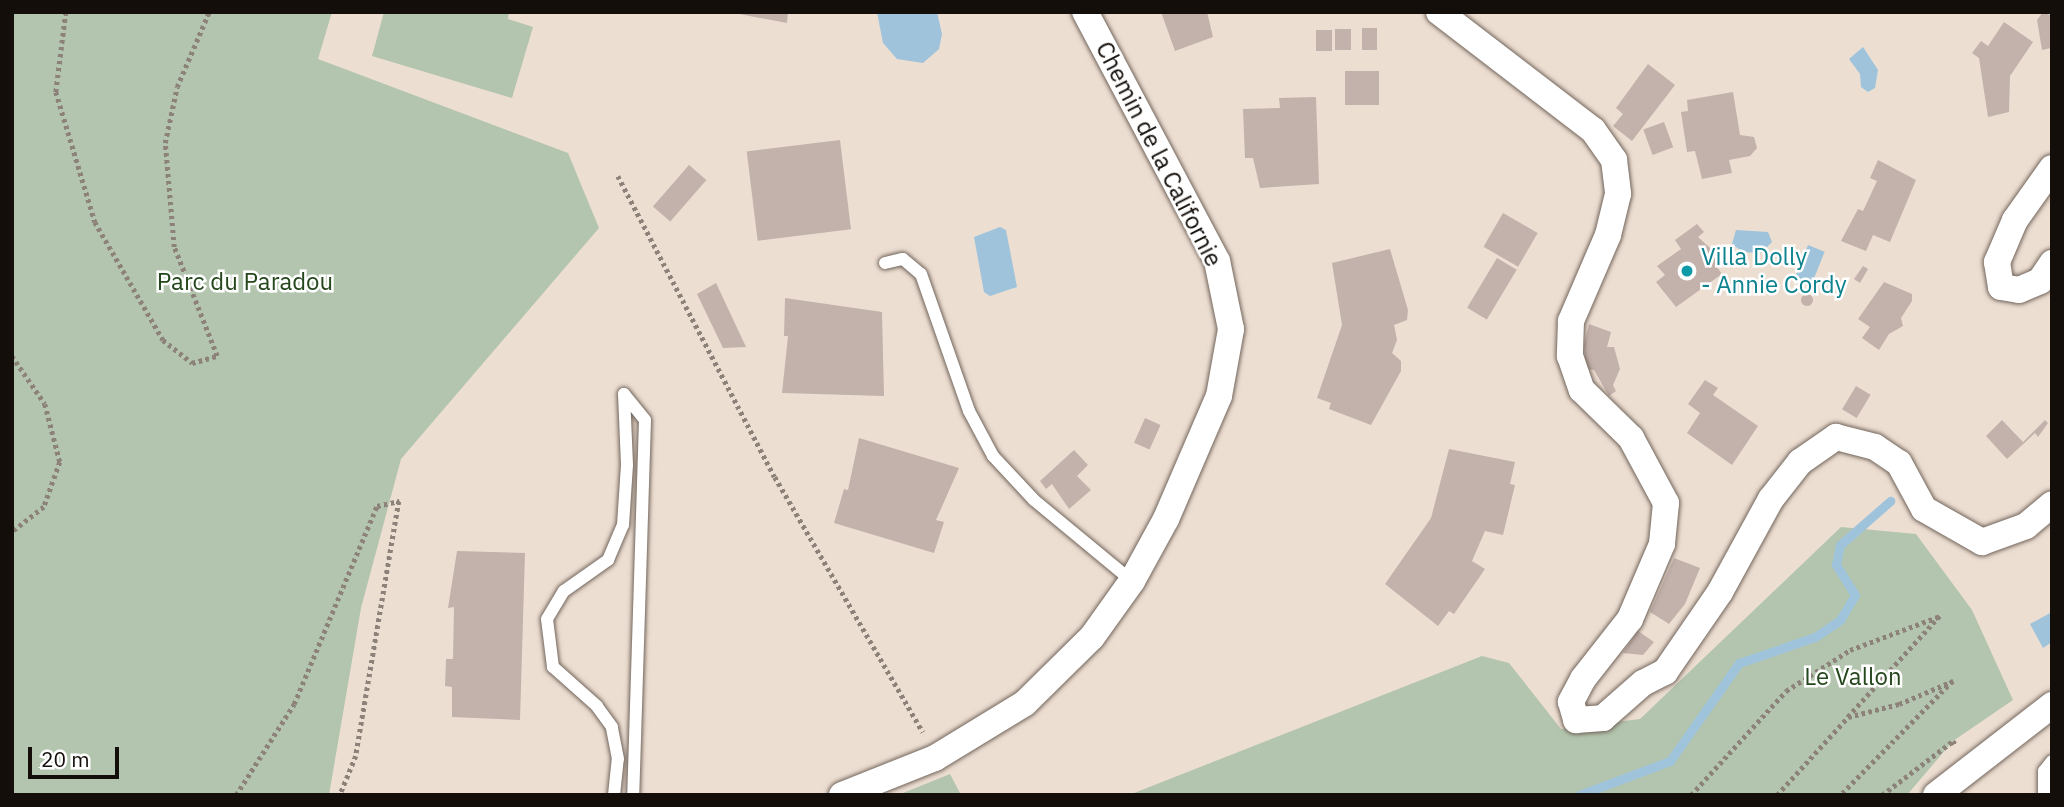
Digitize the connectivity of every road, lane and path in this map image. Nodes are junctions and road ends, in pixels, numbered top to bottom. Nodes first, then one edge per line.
1 (65, 12) edge
2 (209, 12) edge
3 (1086, 12) edge
4 (1439, 12) edge
5 (2052, 168) edge
6 (618, 176) dead end
7 (2052, 262) edge
8 (885, 263) dead end
9 (12, 356) edge
10 (2052, 504) edge
11 (12, 532) edge
12 (1132, 581) junction
13 (2052, 705) edge
14 (1848, 717) junction
15 (935, 758) junction
16 (2052, 761) edge
17 (236, 795) edge
18 (340, 795) edge
19 (614, 795) edge
20 (633, 795) edge
21 (842, 795) edge
22 (1691, 795) edge
23 (1777, 795) edge
24 (1840, 795) edge
25 (1936, 795) edge
26 (2044, 795) edge

1 - 2 path
3 - 12 street, Chemin de la Californie
4 - 10 street
5 - 7 street
6 - 15 path
8 - 12 lane
9 - 11 path
12 - 15 street, Chemin de la Californie
13 - 25 street
14 - 22 path
14 - 23 path
14 - 24 path
15 - 21 street, Chemin de la Californie
16 - 26 lane
17 - 18 path
19 - 20 lane

